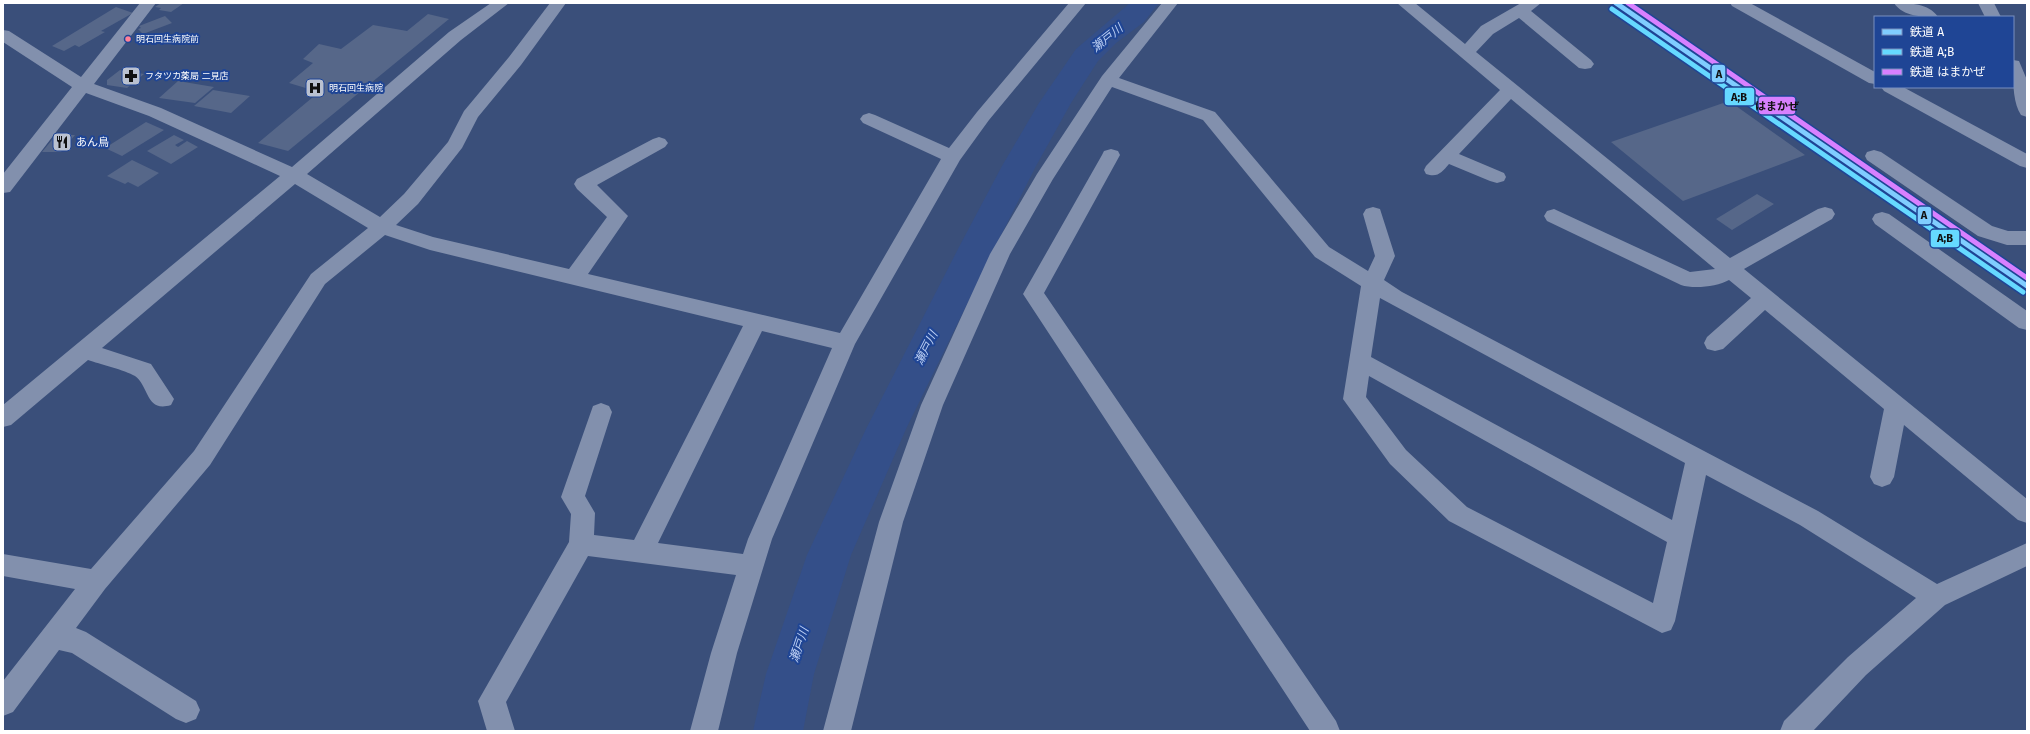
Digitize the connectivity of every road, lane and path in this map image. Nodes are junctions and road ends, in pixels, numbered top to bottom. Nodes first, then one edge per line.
1 (148, 3) edge
2 (501, 3) edge
3 (558, 3) edge
4 (1078, 3) edge
5 (1170, 3) edge
6 (1405, 3) edge
7 (1738, 3) edge
8 (1902, 3) edge
9 (1986, 3) edge
10 (1526, 7) edge
11 (1928, 16) edge
12 (1992, 16) edge
13 (3, 35) edge
14 (1466, 53) junction
15 (2014, 61) edge
16 (2027, 63) edge
17 (1585, 64) dead end
18 (2014, 68) edge
19 (1874, 78) edge
20 (1108, 80) junction
21 (83, 86) junction
22 (1892, 88) edge
23 (1511, 89) junction
24 (2027, 111) edge
25 (869, 119) dead end
26 (659, 143) dead end
27 (1111, 155) dead end
28 (952, 156) junction
29 (1446, 156) junction
30 (1874, 156) dead end
31 (2027, 162) edge
32 (1433, 170) dead end
33 (294, 175) junction
34 (1497, 177) dead end
35 (3, 187) edge
36 (1373, 214) dead end
37 (1826, 214) dead end
38 (1554, 216) dead end
39 (1882, 219) dead end
40 (382, 228) junction
41 (2027, 238) edge
42 (1730, 268) junction
43 (574, 278) junction
44 (1372, 282) junction
45 (1765, 297) junction
46 (756, 321) junction
47 (2027, 322) edge
48 (845, 343) junction
49 (1715, 343) dead end
50 (84, 350) junction
51 (1360, 361) junction
52 (163, 399) dead end
53 (1896, 405) junction
54 (601, 412) dead end
55 (3, 418) edge
56 (1698, 458) junction
57 (1882, 477) dead end
58 (2027, 513) edge
59 (1680, 537) junction
60 (581, 544) junction
61 (641, 552) junction
62 (2027, 554) edge
63 (3, 565) edge
64 (752, 566) junction
65 (96, 581) junction
66 (1936, 597) junction
67 (53, 637) junction
68 (3, 703) edge
69 (186, 710) dead end
70 (501, 731) edge
71 (704, 731) edge
72 (837, 731) edge
73 (1326, 731) edge
74 (1794, 731) edge

1 - 21 street
2 - 33 street
3 - 40 street
4 - 28 street
5 - 20 street
6 - 14 street
7 - 19 street
8 - 11 street
9 - 12 street
10 - 14 street
10 - 17 street
13 - 21 street
14 - 23 street
15 - 16 street
18 - 24 street
20 - 44 street
20 - 72 street
21 - 33 street
21 - 35 street
22 - 31 street
23 - 29 street
23 - 42 street
25 - 28 street
26 - 43 street
27 - 73 street
28 - 48 street
29 - 32 street
29 - 34 street
30 - 41 street
33 - 40 street
33 - 50 street
36 - 44 street
37 - 42 street
38 - 42 street
39 - 47 street
40 - 43 street
40 - 65 street
42 - 45 street
43 - 46 street
44 - 51 street
44 - 56 street
45 - 49 street
45 - 53 street
46 - 48 street
46 - 61 street
48 - 64 street
50 - 52 street
50 - 55 street
51 - 59 street
51 - 59 street
53 - 57 street
53 - 58 street
54 - 60 street
56 - 59 street
56 - 66 street
60 - 61 street
60 - 70 street
61 - 64 street
62 - 66 street
63 - 65 street
64 - 71 street
65 - 67 street
66 - 74 street
67 - 68 street
67 - 69 street

